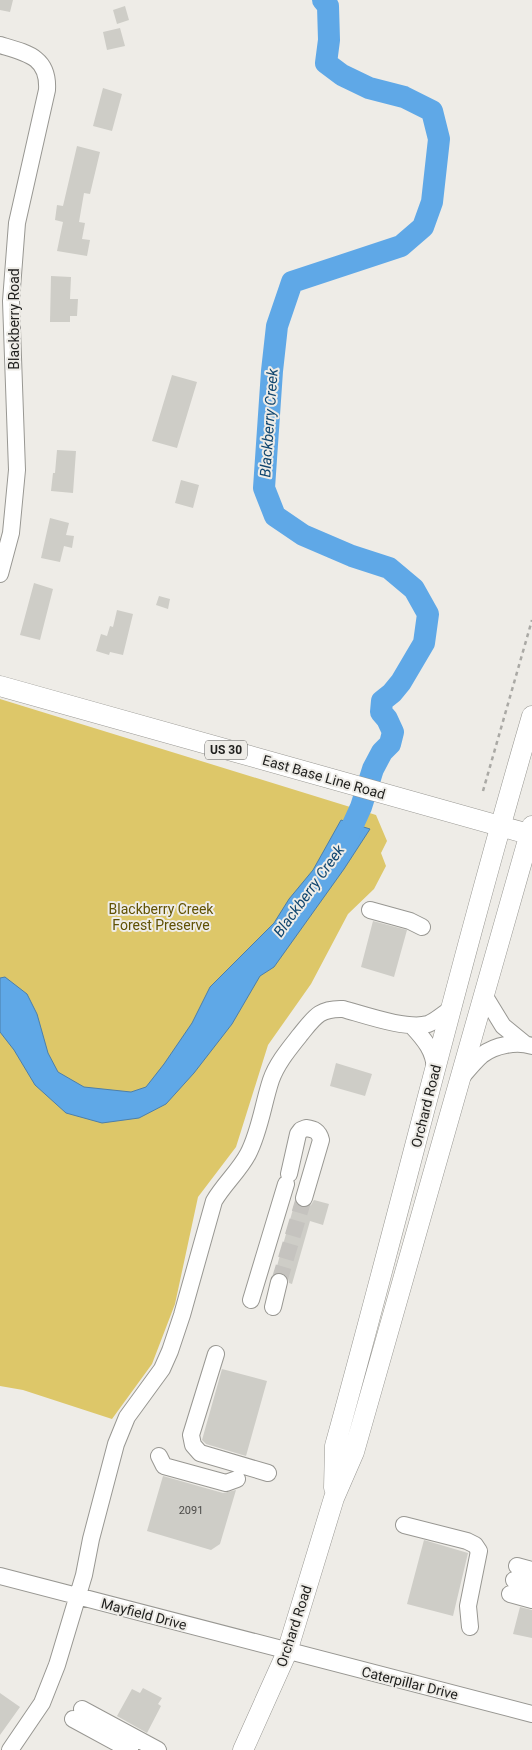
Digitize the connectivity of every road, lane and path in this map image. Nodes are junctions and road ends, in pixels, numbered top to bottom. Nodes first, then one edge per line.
1 (0, 45) edge
2 (6, 301) edge
3 (0, 574) edge
4 (532, 620) edge
5 (0, 686) edge
6 (532, 716) edge
7 (483, 791) dead end
8 (500, 826) junction
9 (531, 832) edge
10 (370, 910) dead end
11 (422, 927) dead end
12 (484, 995) junction
13 (450, 1009) junction
14 (412, 1026) junction
15 (528, 1045) edge
16 (435, 1070) junction
17 (460, 1079) junction
18 (304, 1198) tunnel mouth
19 (279, 1282) tunnel mouth
20 (251, 1300) dead end
21 (273, 1307) dead end
22 (216, 1354) dead end
23 (159, 1456) dead end
24 (268, 1472) dead end
25 (237, 1479) dead end
26 (334, 1498) junction
27 (404, 1525) dead end
28 (519, 1574) edge
29 (0, 1576) edge
30 (532, 1578) edge
31 (532, 1585) edge
32 (532, 1592) edge
33 (76, 1596) junction
34 (532, 1600) edge
35 (470, 1627) dead end
36 (288, 1652) junction
37 (532, 1714) edge
38 (76, 1717) junction
39 (10, 1750) edge
40 (114, 1750) edge
41 (130, 1750) edge
42 (145, 1750) edge
43 (158, 1750) edge
44 (244, 1750) edge

1 - 2 street, Blackberry Road
2 - 3 street, Blackberry Road
4 - 7 path
5 - 8 main road, East Base Line Road / US 30
6 - 8 main road, Orchard Road
8 - 9 main road, East Base Line Road / US 30
8 - 13 main road, Orchard Road
9 - 12 main road, Orchard Road
10 - 11 street
12 - 15 street
12 - 17 main road, Orchard Road
13 - 14 street
13 - 16 main road, Orchard Road
14 - 16 street
14 - 33 street
15 - 17 street
16 - 26 main road, Orchard Road
17 - 26 main road, Orchard Road
18 - 20 street
19 - 21 street
22 - 24 street
23 - 25 street
26 - 36 main road, Orchard Road
27 - 35 street
28 - 30 street
28 - 31 street
28 - 32 street
28 - 34 street
29 - 33 street, Mayfield Drive
33 - 36 street, Mayfield Drive
33 - 39 street
36 - 37 street, Caterpillar Drive
36 - 44 main road, Orchard Road
38 - 40 street
38 - 41 street
38 - 42 street
38 - 43 street

